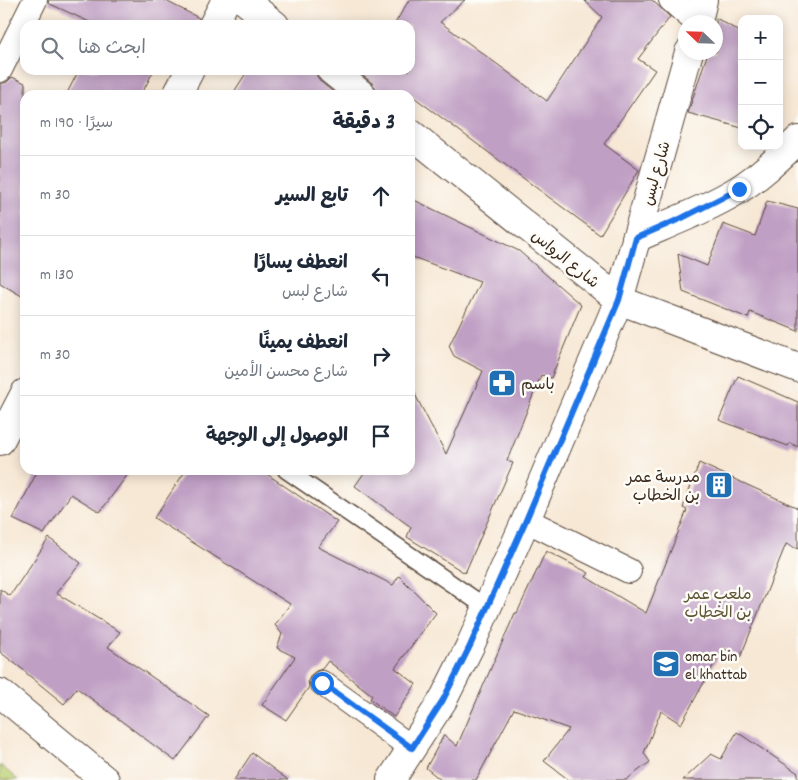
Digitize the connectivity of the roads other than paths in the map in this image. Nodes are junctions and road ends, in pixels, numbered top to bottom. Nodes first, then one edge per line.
1 (35, 0) edge
2 (226, 0) edge
3 (244, 0) edge
4 (671, 0) edge
5 (703, 0) edge
6 (689, 15) edge
7 (699, 15) edge
8 (25, 20) edge
9 (216, 20) edge
10 (269, 20) edge
11 (20, 30) edge
12 (687, 60) edge
13 (0, 70) edge
14 (187, 75) edge
15 (337, 75) edge
16 (180, 90) edge
17 (356, 90) edge
18 (415, 137) edge
19 (798, 140) edge
20 (636, 238) junction
21 (619, 300) junction
22 (798, 368) edge
23 (20, 403) edge
24 (0, 441) edge
25 (293, 475) edge
26 (526, 520) junction
27 (629, 571) dead end
28 (487, 608) junction
29 (322, 683) dead end
30 (0, 693) edge
31 (412, 748) junction
32 (105, 780) edge
33 (391, 780) edge

1 - 8 street
2 - 9 street
3 - 10 street
4 - 6 street
5 - 7 street
11 - 13 street
12 - 20 street, شارع لبس
14 - 16 street
15 - 17 street
18 - 21 street, شارع الرواس
19 - 20 street
20 - 21 street, شارع لبس
21 - 22 street, شارع الرواس
21 - 26 street, شارع لبس
23 - 24 street
25 - 28 lane
26 - 27 street
26 - 28 street, شارع لبس
28 - 31 street, شارع لبس
29 - 31 street
30 - 32 street
31 - 33 street, شارع لبس

